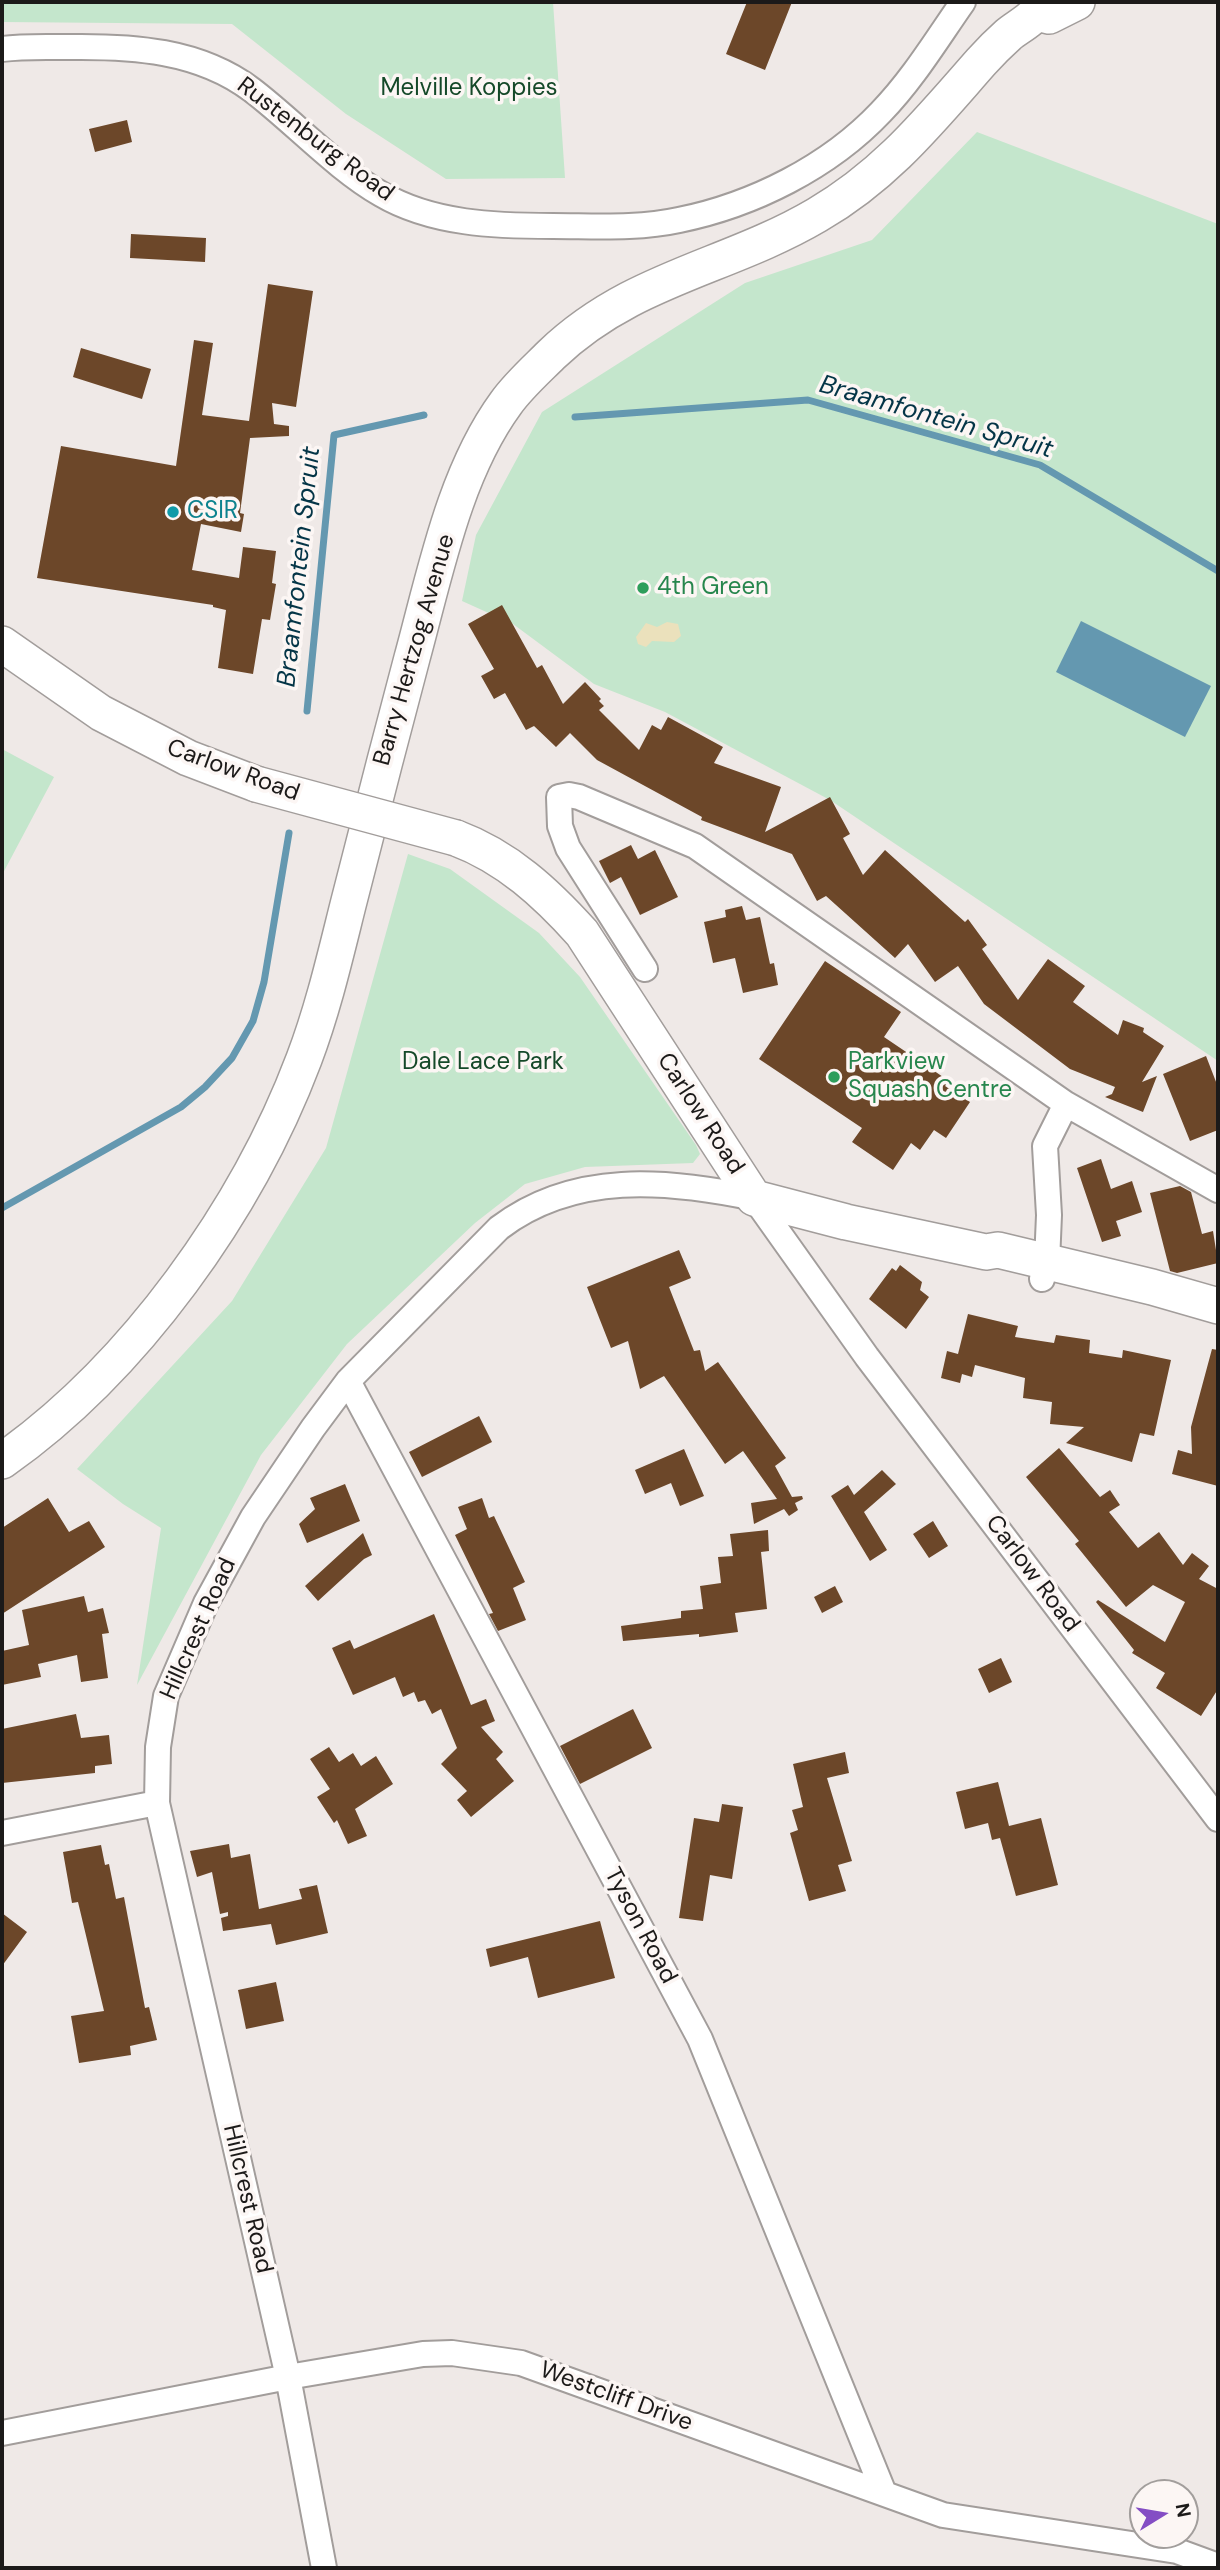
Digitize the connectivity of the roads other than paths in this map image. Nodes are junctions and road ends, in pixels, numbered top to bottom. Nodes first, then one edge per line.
1 (963, 2) edge
2 (1077, 2) edge
3 (1038, 7) edge
4 (2, 48) edge
5 (2, 644) edge
6 (645, 969) dead end
7 (1066, 1104) junction
8 (1218, 1190) edge
9 (754, 1198) junction
10 (1044, 1270) junction
11 (1218, 1306) edge
12 (1218, 1322) edge
13 (348, 1381) junction
14 (2, 1461) edge
15 (157, 1803) junction
16 (1218, 1819) edge
17 (2, 1833) edge
18 (288, 2377) junction
19 (2, 2432) edge
20 (884, 2493) junction
21 (1218, 2566) edge
22 (324, 2568) edge

1 - 4 street, Rustenburg Road
2 - 3 main road, Barry Hertzog Avenue
3 - 14 main road, Barry Hertzog Avenue
5 - 9 main road, Carlow Road, bridge
6 - 7 street
7 - 8 street
7 - 10 street
9 - 10 main road
9 - 13 street, Hillcrest Road
9 - 16 street, Carlow Road
10 - 11 main road
10 - 12 main road
13 - 15 street, Hillcrest Road
13 - 20 street, Tyson Road
15 - 17 street
15 - 18 street, Hillcrest Road
18 - 19 street, Westcliff Drive
18 - 20 street, Westcliff Drive
18 - 22 street, Hillcrest Road
20 - 21 street, Westcliff Drive

